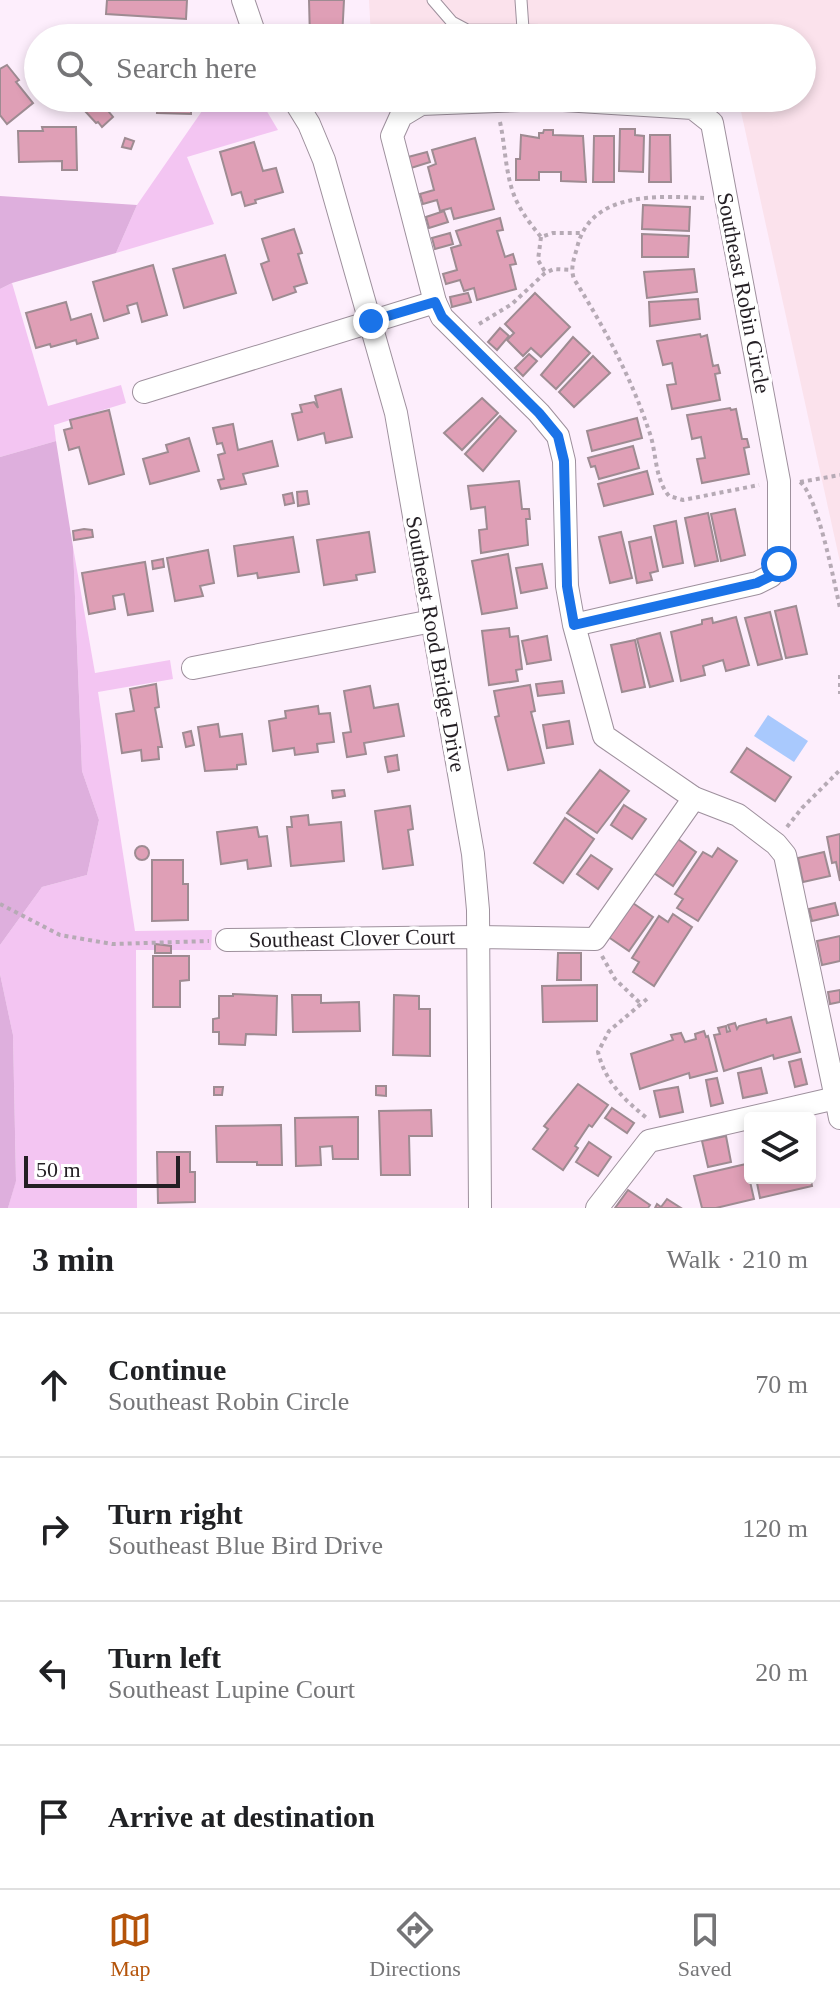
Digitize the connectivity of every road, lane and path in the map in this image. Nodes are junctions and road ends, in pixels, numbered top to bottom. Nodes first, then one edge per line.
1 (243, 0) edge
2 (433, 0) edge
3 (521, 0) edge
4 (251, 24) edge
5 (456, 24) edge
6 (523, 24) edge
7 (302, 112) edge
8 (408, 112) edge
9 (496, 112) edge
10 (698, 112) edge
11 (727, 200) junction
12 (580, 233) junction
13 (541, 237) junction
14 (571, 270) junction
15 (545, 273) junction
16 (435, 302) junction
17 (371, 321) junction
18 (459, 334) junction
19 (144, 392) dead end
20 (840, 475) edge
21 (790, 482) junction
22 (840, 608) edge
23 (432, 621) junction
24 (574, 625) junction
25 (193, 668) dead end
26 (840, 675) edge
27 (840, 694) edge
28 (840, 770) edge
29 (694, 798) junction
30 (776, 844) junction
31 (0, 904) edge
32 (477, 937) junction
33 (595, 939) junction
34 (227, 940) joint
35 (647, 999) dead end
36 (640, 1003) junction
37 (838, 1108) edge
38 (662, 1138) junction
39 (480, 1208) edge
40 (597, 1208) edge

1 - 4 street
2 - 5 lane
3 - 6 lane
7 - 17 street, Southeast Rood Bridge Drive
8 - 16 street, Southeast Robin Circle
9 - 13 path
10 - 11 street, Southeast Robin Circle
11 - 12 path
11 - 21 street, Southeast Robin Circle
12 - 13 path
12 - 14 path
13 - 15 path
14 - 15 path
14 - 21 path
15 - 18 path
16 - 17 street
16 - 18 street
17 - 19 street
17 - 23 street, Southeast Rood Bridge Drive
18 - 24 street
20 - 21 path
21 - 22 path
21 - 24 street, Southeast Robin Circle
23 - 25 street
23 - 32 street, Southeast Rood Bridge Drive
24 - 29 street
26 - 27 path
28 - 30 path
29 - 30 street
29 - 33 street
30 - 37 street
31 - 34 path
32 - 33 street, Southeast Clover Court
32 - 34 street, Southeast Clover Court
32 - 39 street, Southeast Rood Bridge Drive
33 - 36 path
35 - 36 path
36 - 38 path
37 - 38 street
38 - 40 street

